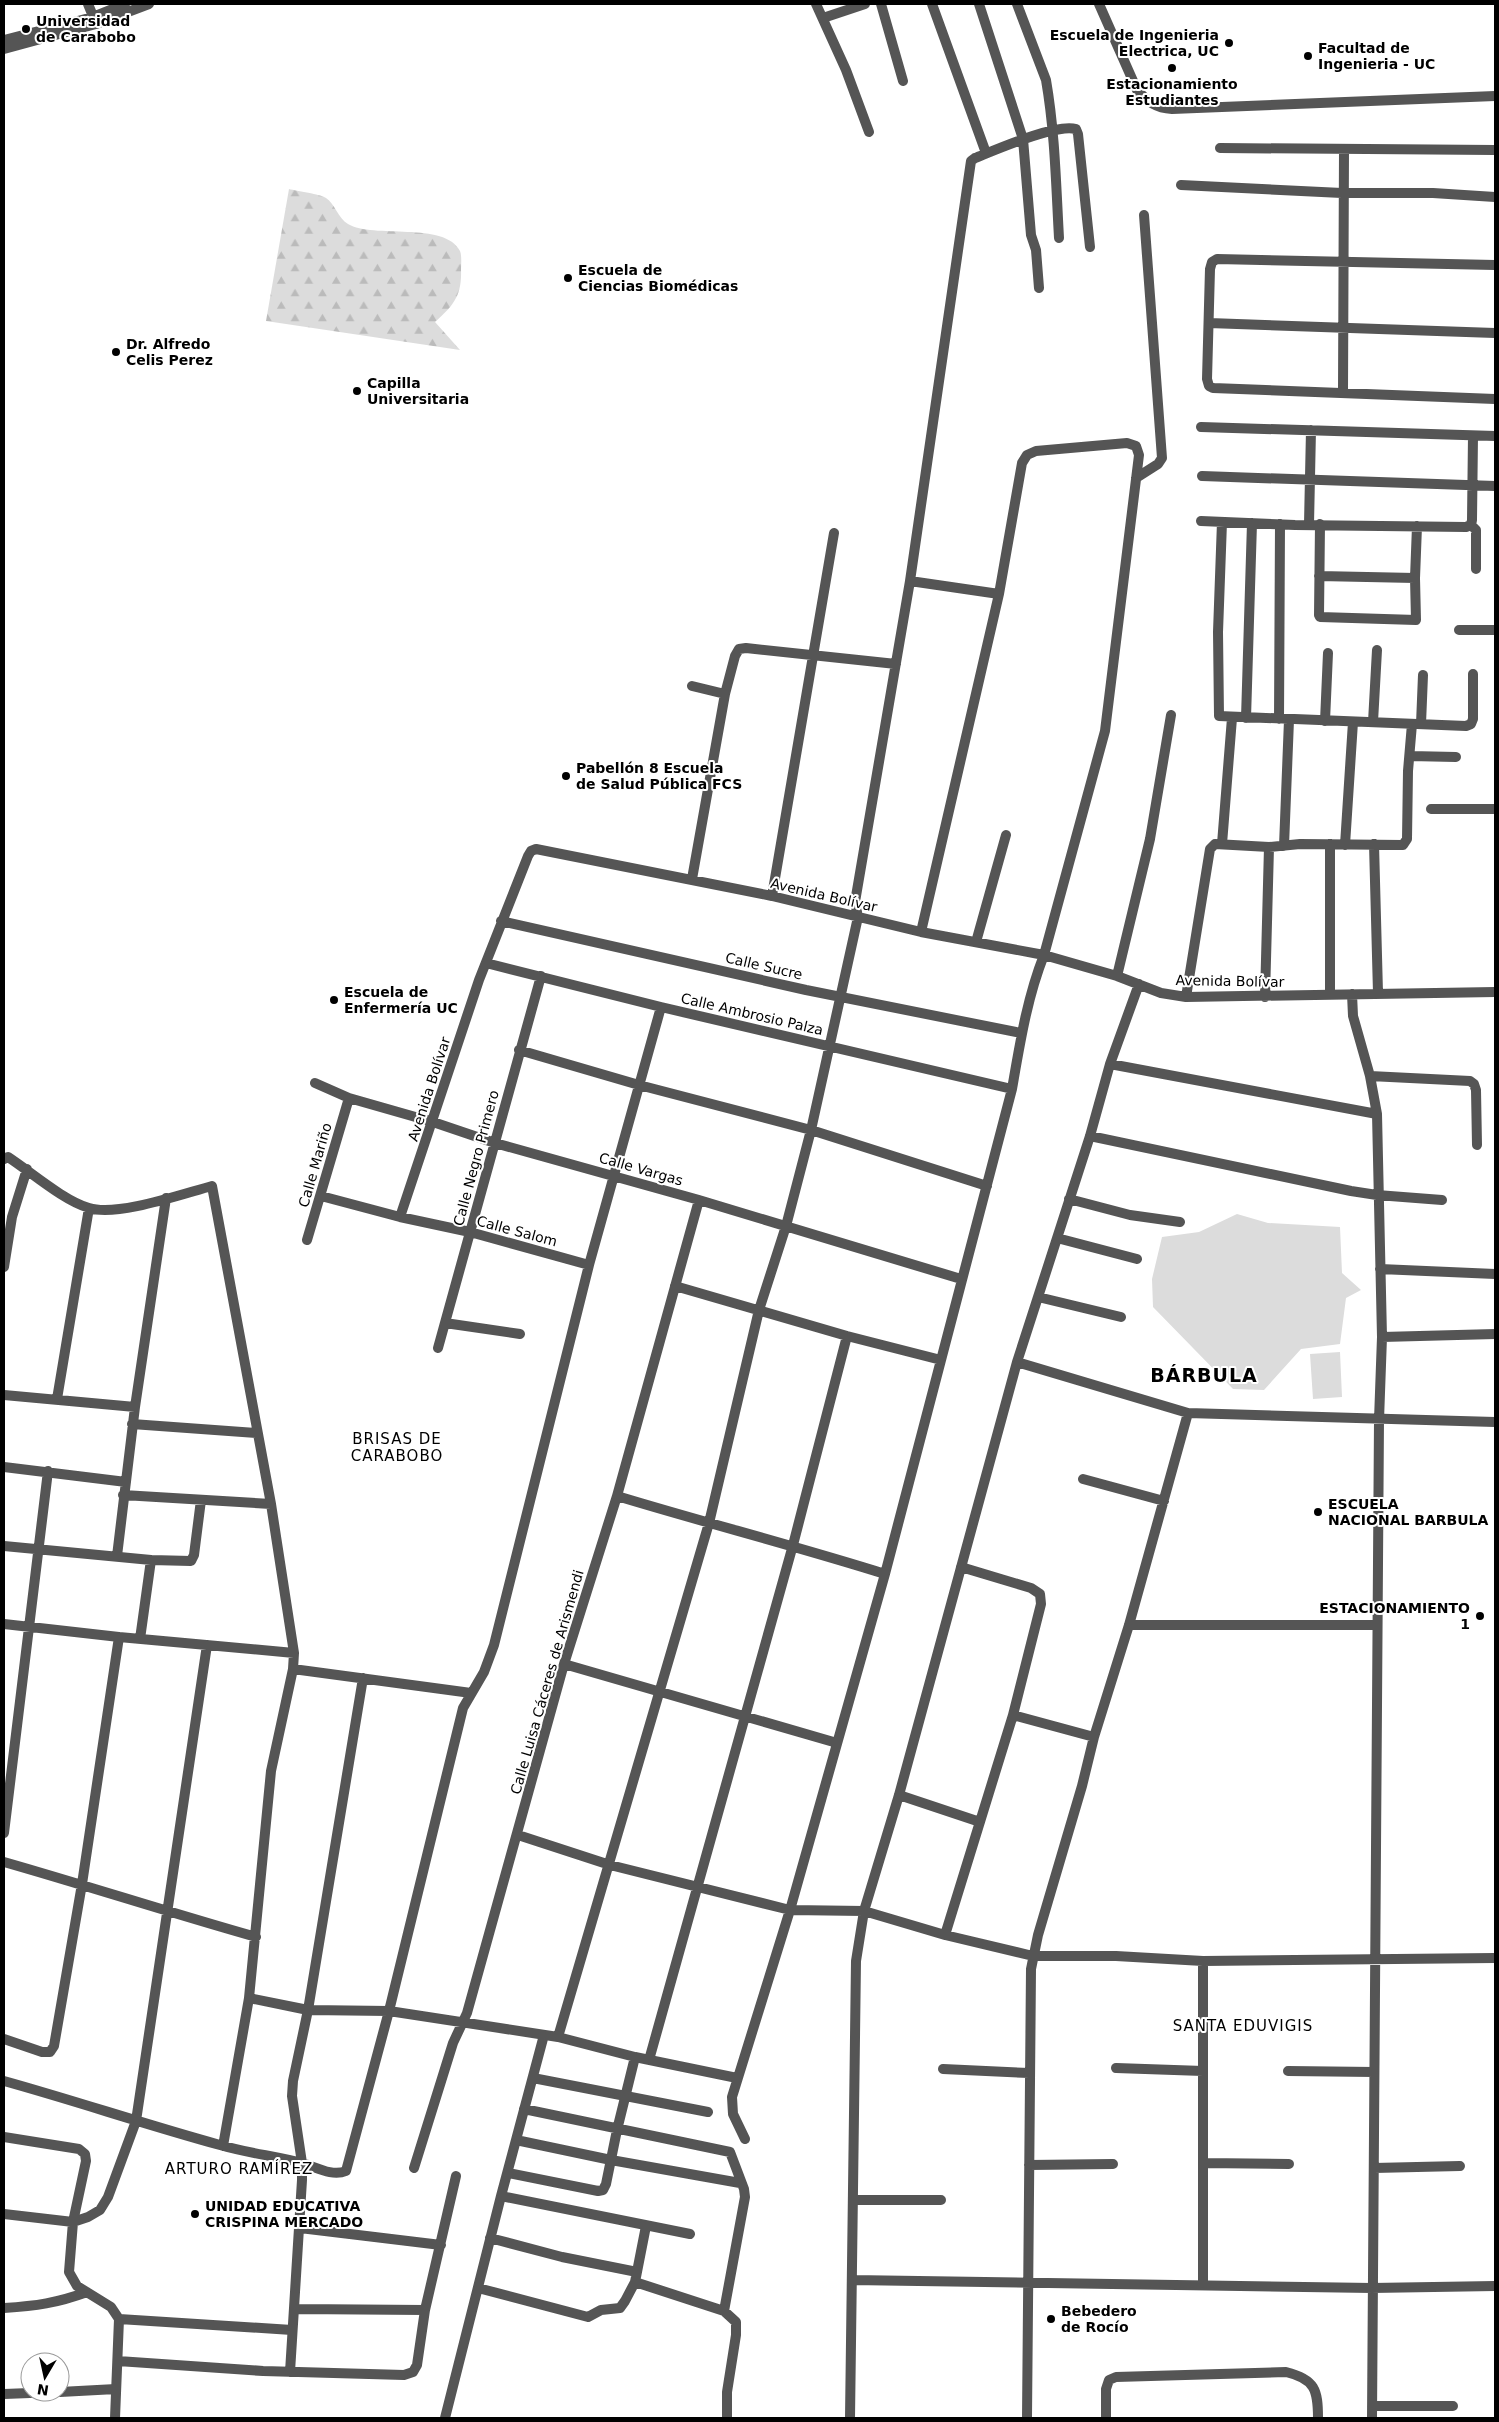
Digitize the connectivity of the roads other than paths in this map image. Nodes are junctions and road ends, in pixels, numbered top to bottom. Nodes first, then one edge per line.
1 (88, 4) edge
2 (125, 4) edge
3 (149, 4) edge
4 (816, 4) edge
5 (865, 4) edge
6 (881, 4) edge
7 (932, 4) edge
8 (979, 4) edge
9 (1017, 4) edge
10 (1099, 4) edge
11 (106, 11) edge
12 (823, 18) junction
13 (95, 20) junction
14 (4, 40) edge
15 (4, 49) edge
16 (903, 81) dead end
17 (1495, 96) edge
18 (1053, 131) junction
19 (869, 132) dead end
20 (1023, 139) junction
21 (1220, 148) dead end
22 (1344, 149) junction
23 (1495, 150) edge
24 (986, 153) junction
25 (1181, 185) dead end
26 (1342, 193) junction
27 (1495, 197) edge
28 (1144, 215) dead end
29 (1059, 238) dead end
30 (1090, 247) dead end
31 (1342, 262) junction
32 (1495, 266) edge
33 (1039, 288) dead end
34 (1209, 323) junction
35 (1343, 328) junction
36 (1495, 333) edge
37 (1343, 392) junction
38 (1495, 399) edge
39 (1201, 427) dead end
40 (1311, 430) junction
41 (1473, 436) junction
42 (1495, 436) edge
43 (1202, 476) dead end
44 (1136, 478) junction
45 (1310, 480) junction
46 (1473, 485) junction
47 (1495, 486) edge
48 (1202, 521) dead end
49 (1222, 522) junction
50 (1252, 523) junction
51 (1280, 524) junction
52 (1309, 524) junction
53 (1320, 524) junction
54 (1471, 525) junction
55 (1417, 526) junction
56 (834, 533) dead end
57 (1476, 569) dead end
58 (1319, 576) junction
59 (1415, 578) junction
60 (910, 581) junction
61 (999, 594) junction
62 (1459, 630) dead end
63 (1495, 630) edge
64 (1377, 650) dead end
65 (1328, 653) dead end
66 (814, 656) junction
67 (896, 664) junction
68 (1473, 674) dead end
69 (1423, 675) dead end
70 (692, 686) dead end
71 (725, 694) junction
72 (1171, 715) dead end
73 (1232, 718) junction
74 (1246, 718) junction
75 (1284, 720) junction
76 (1325, 721) junction
77 (1353, 722) junction
78 (1372, 722) junction
79 (1417, 724) junction
80 (1410, 756) junction
81 (1456, 757) dead end
82 (1495, 808) edge
83 (1431, 809) dead end
84 (1006, 835) dead end
85 (1222, 844) junction
86 (1330, 844) junction
87 (1345, 844) junction
88 (1374, 844) junction
89 (1284, 846) junction
90 (1269, 847) junction
91 (692, 879) junction
92 (772, 896) junction
93 (858, 917) junction
94 (501, 921) junction
95 (921, 932) junction
96 (976, 942) junction
97 (1044, 955) junction
98 (486, 963) junction
99 (541, 976) junction
100 (1117, 976) junction
101 (1139, 984) junction
102 (1378, 992) junction
103 (1495, 992) edge
104 (1352, 994) junction
105 (842, 995) junction
106 (1330, 995) junction
107 (1186, 997) junction
108 (1265, 997) junction
109 (660, 1007) junction
110 (1021, 1034) junction
111 (830, 1047) junction
112 (519, 1050) junction
113 (1110, 1064) junction
114 (1370, 1076) junction
115 (315, 1084) dead end
116 (639, 1085) junction
117 (1012, 1089) junction
118 (349, 1098) junction
119 (1377, 1114) junction
120 (433, 1122) junction
121 (812, 1130) junction
122 (1090, 1136) junction
123 (495, 1143) junction
124 (1477, 1145) dead end
125 (4, 1159) edge
126 (27, 1169) junction
127 (614, 1176) junction
128 (987, 1186) junction
129 (1377, 1195) junction
130 (321, 1196) junction
131 (166, 1198) junction
132 (1070, 1199) junction
133 (699, 1200) junction
134 (1442, 1200) dead end
135 (90, 1208) junction
136 (400, 1217) junction
137 (1180, 1222) dead end
138 (786, 1226) junction
139 (470, 1232) junction
140 (1057, 1238) junction
141 (307, 1240) dead end
142 (1137, 1259) dead end
143 (589, 1265) junction
144 (4, 1267) edge
145 (1380, 1269) junction
146 (1495, 1274) edge
147 (961, 1279) junction
148 (675, 1286) junction
149 (1038, 1297) junction
150 (759, 1310) junction
151 (1121, 1317) dead end
152 (445, 1323) junction
153 (520, 1334) dead end
154 (1495, 1334) edge
155 (847, 1336) junction
156 (1382, 1337) junction
157 (438, 1348) dead end
158 (941, 1360) junction
159 (1017, 1362) junction
160 (4, 1395) edge
161 (57, 1398) junction
162 (135, 1408) junction
163 (1188, 1413) junction
164 (1379, 1420) junction
165 (1495, 1422) edge
166 (132, 1424) junction
167 (257, 1432) junction
168 (4, 1467) edge
169 (48, 1471) junction
170 (1083, 1479) dead end
171 (126, 1482) junction
172 (123, 1495) junction
173 (617, 1496) junction
174 (201, 1500) junction
175 (1164, 1501) junction
176 (271, 1504) junction
177 (708, 1523) junction
178 (793, 1545) junction
179 (4, 1546) edge
180 (39, 1549) junction
181 (117, 1556) junction
182 (151, 1560) junction
183 (961, 1566) junction
184 (885, 1574) junction
185 (4, 1624) edge
186 (1130, 1625) junction
187 (1377, 1625) junction
188 (29, 1627) junction
189 (119, 1637) junction
190 (140, 1639) junction
191 (207, 1645) junction
192 (294, 1653) junction
193 (564, 1664) junction
194 (293, 1669) junction
195 (363, 1678) junction
196 (658, 1690) junction
197 (471, 1692) junction
198 (1012, 1715) junction
199 (745, 1716) junction
200 (1094, 1737) junction
201 (837, 1743) junction
202 (899, 1795) junction
203 (980, 1822) junction
204 (4, 1833) edge
205 (518, 1835) junction
206 (4, 1862) edge
207 (610, 1865) junction
208 (82, 1884) junction
209 (698, 1885) junction
210 (790, 1910) junction
211 (864, 1911) junction
212 (166, 1912) junction
213 (945, 1935) junction
214 (256, 1937) junction
215 (1033, 1956) junction
216 (1495, 1958) edge
217 (1375, 1960) junction
218 (1203, 1961) junction
219 (249, 1998) junction
220 (308, 2010) junction
221 (389, 2011) junction
222 (462, 2024) junction
223 (544, 2035) junction
224 (558, 2037) junction
225 (4, 2039) edge
226 (636, 2057) junction
227 (649, 2060) junction
228 (1116, 2068) dead end
229 (943, 2069) dead end
230 (1203, 2071) junction
231 (1288, 2071) dead end
232 (1374, 2072) junction
233 (1030, 2073) junction
234 (533, 2078) junction
235 (737, 2078) junction
236 (4, 2081) edge
237 (627, 2097) junction
238 (524, 2109) junction
239 (708, 2112) dead end
240 (136, 2121) junction
241 (617, 2130) junction
242 (4, 2137) edge
243 (745, 2139) dead end
244 (516, 2140) junction
245 (223, 2146) junction
246 (611, 2160) junction
247 (302, 2163) junction
248 (1203, 2163) junction
249 (1113, 2164) dead end
250 (1289, 2164) dead end
251 (1029, 2165) junction
252 (1460, 2166) dead end
253 (414, 2168) dead end
254 (1374, 2168) junction
255 (508, 2173) junction
256 (456, 2176) dead end
257 (740, 2183) junction
258 (501, 2196) junction
259 (853, 2200) junction
260 (941, 2200) dead end
261 (4, 2214) edge
262 (73, 2222) junction
263 (646, 2226) junction
264 (300, 2228) junction
265 (690, 2234) dead end
266 (490, 2238) junction
267 (441, 2245) junction
268 (636, 2277) junction
269 (852, 2280) junction
270 (1027, 2282) junction
271 (1203, 2285) junction
272 (1495, 2286) edge
273 (478, 2288) junction
274 (1372, 2288) junction
275 (87, 2292) junction
276 (4, 2308) edge
277 (295, 2309) junction
278 (425, 2310) junction
279 (724, 2310) junction
280 (119, 2319) junction
281 (292, 2330) junction
282 (118, 2361) junction
283 (290, 2372) junction
284 (116, 2389) junction
285 (70, 2391) edge
286 (20, 2393) edge
287 (4, 2394) edge
288 (1372, 2406) junction
289 (1453, 2406) dead end
290 (115, 2418) edge
291 (445, 2418) edge
292 (727, 2418) edge
293 (850, 2418) edge
294 (1027, 2418) edge
295 (1106, 2418) edge
296 (1318, 2418) edge
297 (1372, 2418) edge

1 - 13 street
2 - 11 street
3 - 11 street
4 - 12 street
5 - 12 street
6 - 16 street
7 - 24 street
8 - 20 street
9 - 18 street
10 - 17 street
11 - 13 street
12 - 19 street
13 - 14 street
13 - 15 street
18 - 20 street
18 - 29 street
18 - 30 street
20 - 24 street
20 - 33 street
21 - 22 street
22 - 23 street
22 - 26 street
24 - 60 street
25 - 26 street
26 - 27 street
26 - 31 street
28 - 44 street
31 - 32 street
31 - 34 street
31 - 35 street
34 - 35 street
34 - 37 street
35 - 36 street
35 - 37 street
37 - 38 street
39 - 40 street
40 - 41 street
40 - 45 street
41 - 42 street
41 - 46 street
43 - 45 street
44 - 61 street
44 - 97 street
45 - 46 street
45 - 52 street
46 - 47 street
46 - 54 street
48 - 49 street
49 - 50 street
49 - 73 street
50 - 51 street
50 - 74 street
51 - 52 street
51 - 75 street
52 - 53 street
53 - 55 street
53 - 58 street
54 - 55 street
54 - 57 street
55 - 59 street
56 - 66 street
58 - 59 street
58 - 59 street
60 - 61 street
60 - 67 street
61 - 95 street
62 - 63 street
64 - 78 street
65 - 76 street
66 - 67 street
66 - 71 street
66 - 92 street
67 - 93 street
68 - 79 street
69 - 79 street
70 - 71 street
71 - 91 street
72 - 100 street
73 - 74 street
73 - 85 street
74 - 75 street
75 - 76 street
75 - 89 street
76 - 77 street
77 - 78 street
77 - 87 street
78 - 79 street
79 - 80 street
80 - 81 street
80 - 88 street
82 - 83 street
84 - 96 street
85 - 90 street
85 - 107 street
86 - 87 street
86 - 89 street
86 - 106 street
87 - 88 street
88 - 102 street
89 - 90 street
90 - 108 street
91 - 92 street, Avenida Bolívar
91 - 94 street, Avenida Bolívar
92 - 93 street, Avenida Bolívar
93 - 95 street, Avenida Bolívar
93 - 105 street
94 - 98 street, Avenida Bolívar
94 - 105 street, Calle Sucre
95 - 96 street, Avenida Bolívar
96 - 97 street, Avenida Bolívar
97 - 100 street, Avenida Bolívar
97 - 110 street
98 - 99 street, Calle Ambrosio Palza
98 - 120 street, Avenida Bolívar
99 - 109 street, Calle Ambrosio Palza
99 - 112 street, Calle Negro Primero
100 - 101 street, Avenida Bolívar
101 - 107 street, Avenida Bolívar
101 - 113 street
102 - 103 street, Avenida Bolívar
102 - 104 street, Avenida Bolívar
104 - 106 street, Avenida Bolívar
104 - 114 street
105 - 110 street, Calle Sucre
105 - 111 street
106 - 108 street, Avenida Bolívar
107 - 108 street, Avenida Bolívar
109 - 111 street, Calle Ambrosio Palza
109 - 116 street
110 - 117 street
111 - 117 street, Calle Ambrosio Palza
111 - 121 street
112 - 116 street
112 - 123 street, Calle Negro Primero
113 - 119 street
113 - 122 street
114 - 119 street
114 - 124 street
115 - 118 street, Calle Vargas
116 - 121 street
116 - 127 street
117 - 128 street
118 - 120 street, Calle Vargas
118 - 130 street, Calle Mariño
119 - 129 street
120 - 123 street, Calle Vargas
120 - 136 street, Avenida Bolívar
121 - 128 street
121 - 138 street
122 - 129 street
122 - 132 street
123 - 127 street, Calle Vargas
123 - 139 street, Calle Negro Primero
125 - 126 street
126 - 135 street
126 - 144 street
127 - 133 street, Calle Vargas
127 - 143 street
128 - 147 street
129 - 134 street
129 - 145 street
130 - 136 street, Calle Salom
130 - 141 street, Calle Mariño
131 - 135 street
131 - 162 street
131 - 167 street
132 - 137 street
132 - 140 street
133 - 138 street, Calle Vargas
133 - 148 street, Calle Luisa Cáceres de Arismendi
135 - 161 street
136 - 139 street, Calle Salom
138 - 147 street, Calle Vargas
138 - 150 street
139 - 143 street, Calle Salom
139 - 152 street, Calle Negro Primero
140 - 142 street
140 - 149 street
143 - 197 street
145 - 146 street
145 - 156 street
147 - 158 street
148 - 150 street
148 - 173 street, Calle Luisa Cáceres de Arismendi
149 - 151 street
149 - 159 street
150 - 155 street
150 - 177 street
152 - 153 street
152 - 157 street, Calle Negro Primero
154 - 156 street
155 - 158 street
155 - 178 street
156 - 164 street
158 - 184 street
159 - 163 street
159 - 183 street
160 - 161 street
161 - 162 street
162 - 166 street
163 - 164 street
163 - 175 street
164 - 165 street
164 - 187 street
166 - 167 street
166 - 171 street
167 - 176 street
168 - 169 street
169 - 171 street
169 - 180 street
170 - 175 street
171 - 172 street
172 - 174 street
172 - 181 street
173 - 177 street
173 - 193 street, Calle Luisa Cáceres de Arismendi
174 - 176 street
174 - 182 street
175 - 186 street
176 - 192 street
177 - 178 street
177 - 196 street
178 - 184 street
178 - 199 street
179 - 180 street
180 - 181 street
180 - 188 street
181 - 182 street
182 - 190 street
183 - 198 street
183 - 202 street
184 - 201 street
185 - 188 street
186 - 187 street
186 - 200 street
187 - 217 street
188 - 189 street
188 - 204 street
189 - 190 street
189 - 208 street
190 - 191 street
191 - 192 street
191 - 212 street
192 - 194 street
193 - 196 street
193 - 205 street, Calle Luisa Cáceres de Arismendi
194 - 195 street
194 - 214 street
195 - 197 street
195 - 220 street
196 - 199 street
196 - 207 street
197 - 221 street
198 - 200 street
198 - 203 street
199 - 201 street
199 - 209 street
200 - 215 street
201 - 210 street
202 - 203 street
202 - 211 street
203 - 213 street
205 - 207 street
205 - 222 street, Calle Luisa Cáceres de Arismendi
206 - 208 street
207 - 209 street
207 - 224 street
208 - 212 street
208 - 225 street
209 - 210 street
209 - 227 street
210 - 211 street
210 - 235 street
211 - 213 street
211 - 259 street
212 - 214 street
212 - 240 street
213 - 215 street
214 - 219 street
215 - 218 street
215 - 233 street
216 - 217 street
217 - 218 street
217 - 232 street
218 - 230 street
219 - 220 street
219 - 245 street
220 - 221 street
220 - 247 street
221 - 222 street
221 - 247 street
222 - 223 street
222 - 253 street, Calle Luisa Cáceres de Arismendi
223 - 224 street
223 - 234 street
224 - 226 street
226 - 227 street
226 - 237 street
227 - 235 street
228 - 230 street
229 - 233 street
230 - 248 street
231 - 232 street
232 - 254 street
233 - 251 street
234 - 237 street
234 - 238 street
235 - 243 street
236 - 240 street
237 - 239 street
237 - 241 street
238 - 241 street
238 - 244 street
240 - 245 street
240 - 262 street
241 - 246 street
241 - 257 street
242 - 262 street
244 - 246 street
244 - 255 street
245 - 247 street
246 - 255 street
246 - 257 street
247 - 264 street
248 - 250 street
248 - 271 street
249 - 251 street
251 - 270 street
252 - 254 street
254 - 274 street
255 - 258 street
256 - 267 street
257 - 279 street
258 - 263 street
258 - 266 street
259 - 260 street
259 - 269 street
261 - 262 street
262 - 275 street
263 - 265 street
263 - 268 street
264 - 267 street
264 - 277 street
266 - 268 street
266 - 273 street
267 - 278 street
268 - 273 street
268 - 279 street
269 - 270 street
269 - 293 street
270 - 271 street
270 - 294 street
271 - 274 street
272 - 274 street
273 - 291 street
274 - 288 street
275 - 276 street
275 - 280 street
277 - 278 street
277 - 281 street
278 - 283 street
279 - 292 street
280 - 281 street
280 - 282 street
281 - 283 street
282 - 283 street
282 - 284 street
284 - 285 street
284 - 290 street
286 - 287 street
288 - 289 street
288 - 297 street
295 - 296 street

